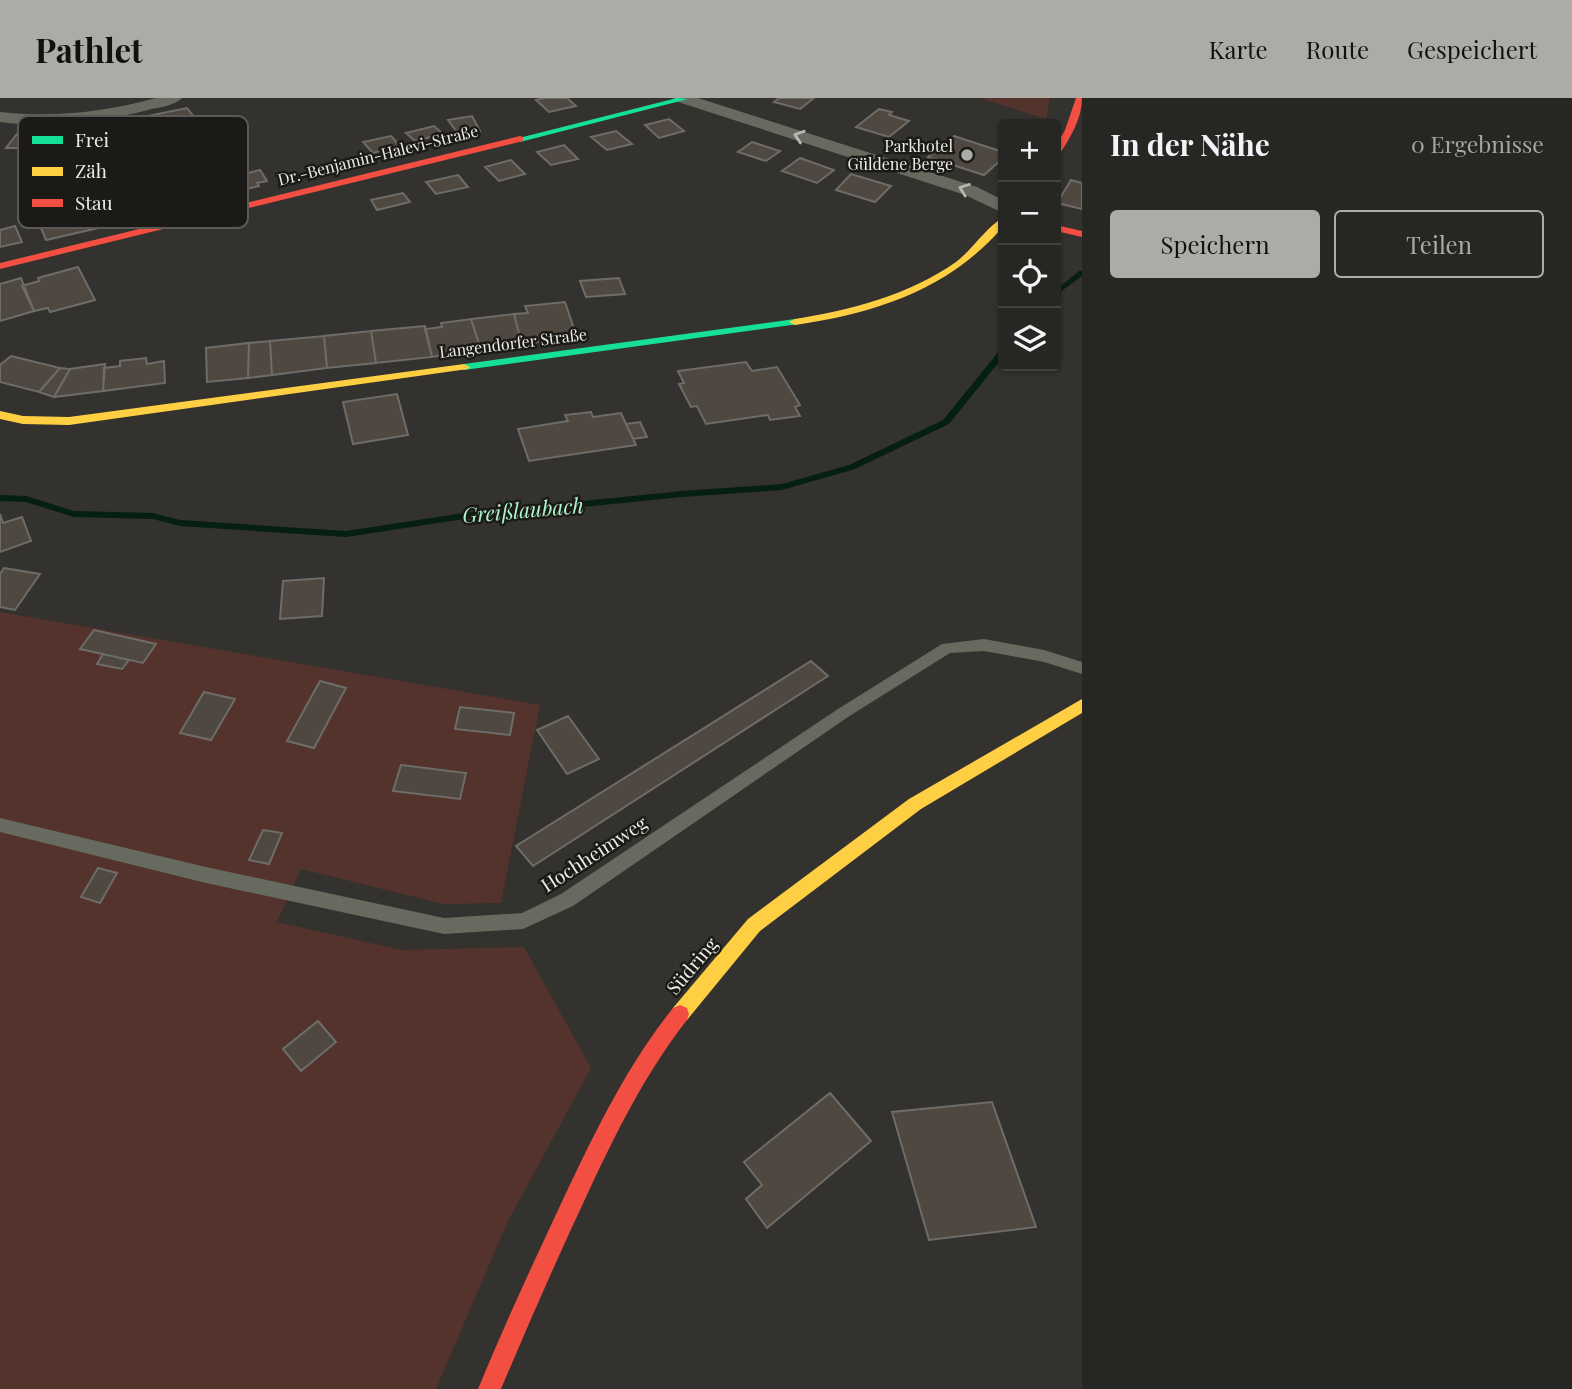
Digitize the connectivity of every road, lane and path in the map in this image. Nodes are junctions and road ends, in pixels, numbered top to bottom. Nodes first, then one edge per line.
1 (174, 98) edge
2 (682, 98) edge
3 (1080, 98) edge
4 (96, 116) edge
5 (0, 117) edge
6 (18, 120) edge
7 (1061, 145) edge
8 (998, 204) edge
9 (248, 205) edge
10 (998, 227) edge
11 (154, 228) edge
12 (1061, 229) edge
13 (1082, 234) edge
14 (0, 266) edge
15 (0, 415) edge
16 (1082, 668) edge
17 (1082, 705) edge
18 (0, 825) edge
19 (489, 1389) edge

1 - 4 street
8 -> 2 street
2 - 9 street, Dr.-Benjamin-Halevi-Straße
3 - 7 street
5 - 6 street
10 - 15 street, Langendorfer Straße
11 - 14 street, Dr.-Benjamin-Halevi-Straße
12 - 13 street
16 - 18 lane, Hochheimweg
17 - 19 street, Südring

